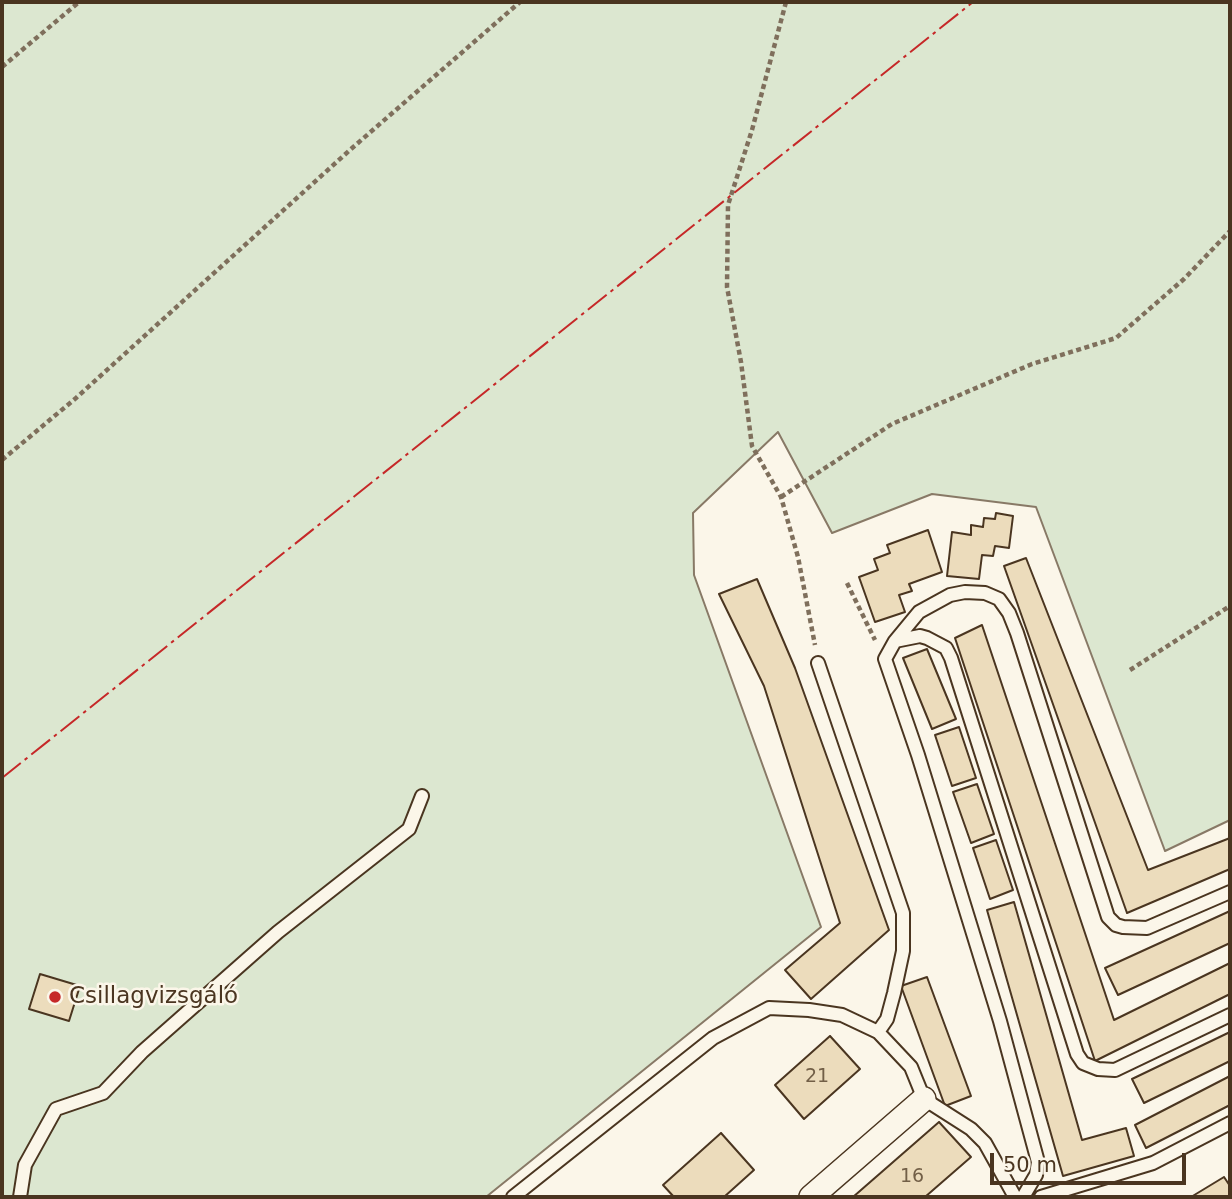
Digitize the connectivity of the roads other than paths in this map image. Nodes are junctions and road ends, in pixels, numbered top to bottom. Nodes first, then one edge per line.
1 (895, 641) junction
2 (818, 663) road end
3 (422, 796) dead end
4 (1230, 892) edge
5 (1230, 1015) edge
6 (878, 1032) junction
7 (924, 1099) junction
8 (1230, 1123) edge
9 (20, 1197) edge
10 (513, 1197) edge
11 (811, 1197) edge
12 (1015, 1197) edge
13 (1023, 1197) edge
14 (1041, 1197) edge

1 - 4 lane
1 - 5 lane
1 - 13 lane
2 - 6 lane
3 - 9 lane
6 - 7 lane
6 - 10 lane
7 - 11 street
7 - 12 lane
8 - 14 lane

